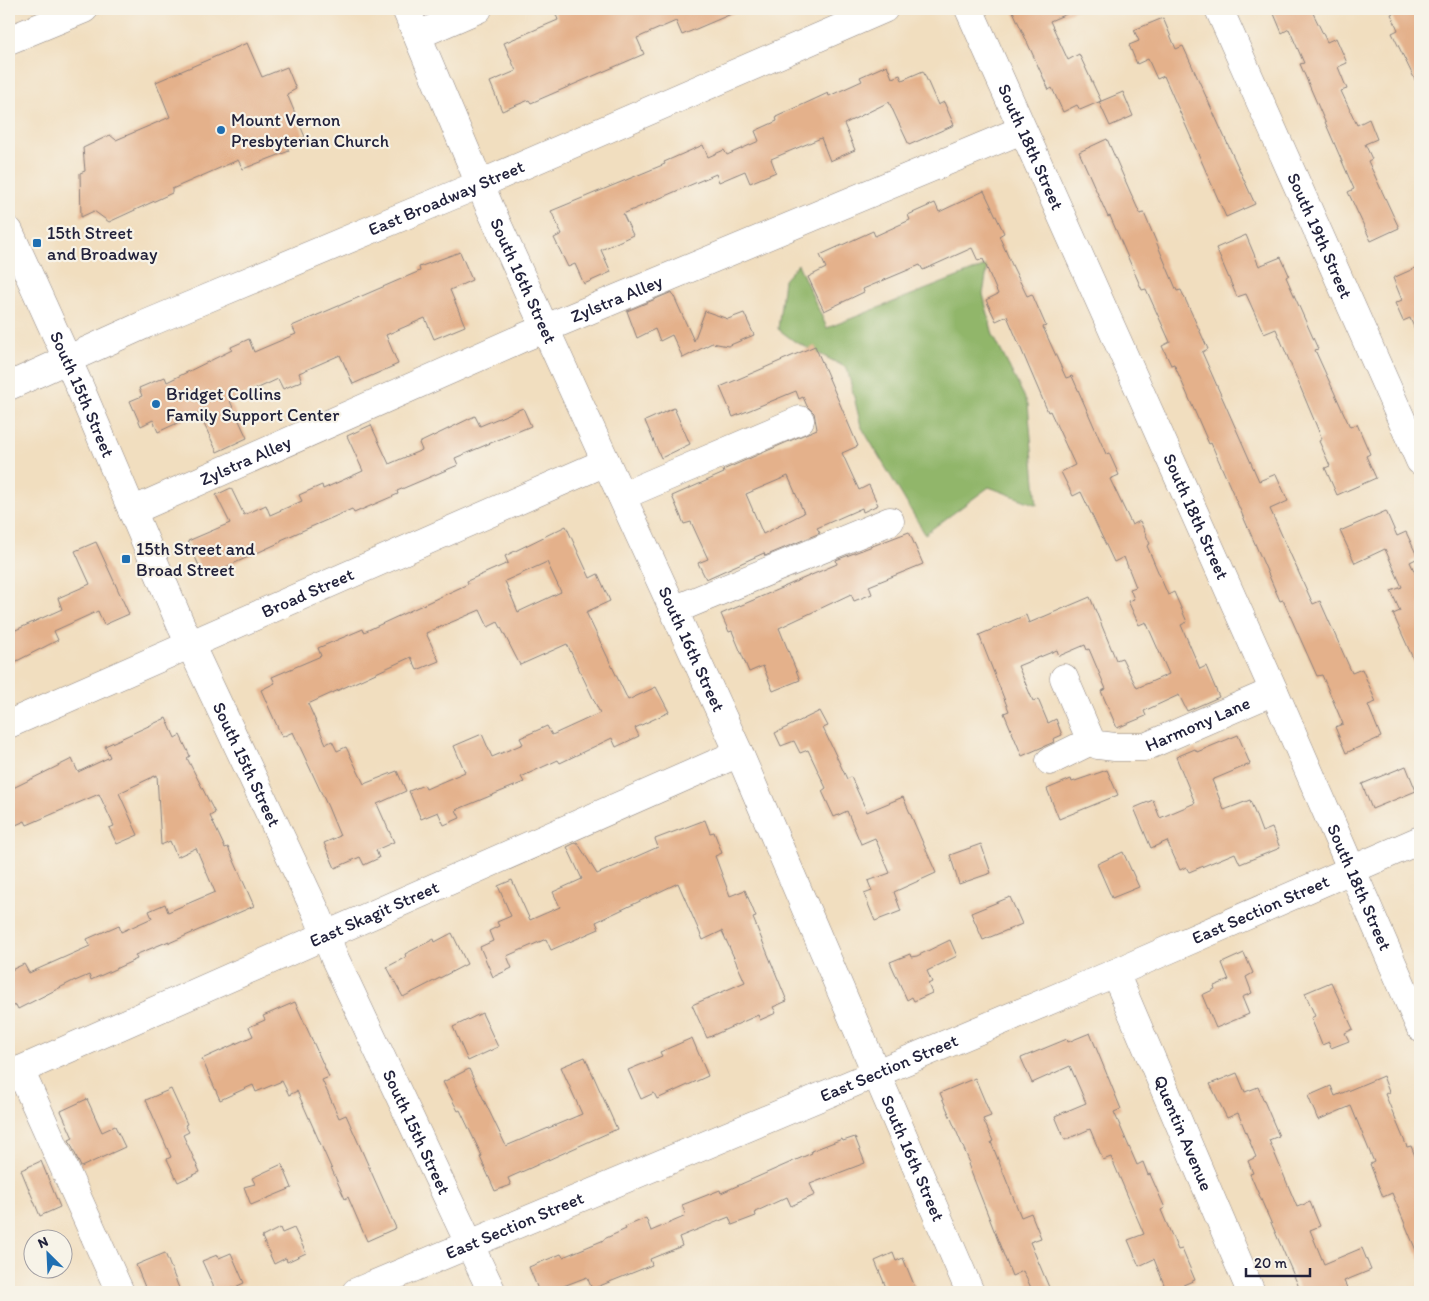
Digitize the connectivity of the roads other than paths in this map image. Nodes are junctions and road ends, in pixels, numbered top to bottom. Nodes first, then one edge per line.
1 (84, 9) edge
2 (406, 9) edge
3 (478, 9) edge
4 (884, 9) edge
5 (969, 9) edge
6 (1218, 9) edge
7 (418, 35) junction
8 (9, 40) edge
9 (1022, 130) junction
10 (480, 184) junction
11 (9, 231) edge
12 (545, 328) junction
13 (66, 360) junction
14 (9, 386) edge
15 (800, 420) dead end
16 (1420, 461) edge
17 (606, 462) junction
18 (622, 496) junction
19 (132, 511) junction
20 (890, 521) dead end
21 (674, 610) junction
22 (190, 643) junction
23 (1064, 678) dead end
24 (1274, 691) junction
25 (9, 724) edge
26 (1091, 741) junction
27 (739, 753) junction
28 (1050, 761) dead end
29 (1420, 840) edge
30 (1352, 869) junction
31 (326, 935) junction
32 (1115, 973) junction
33 (1420, 1026) edge
34 (876, 1072) junction
35 (14, 1073) edge
36 (470, 1244) junction
37 (120, 1292) edge
38 (356, 1292) edge
39 (492, 1292) edge
40 (970, 1292) edge
41 (1251, 1292) edge

1 - 8 street
2 - 7 street, South 16th Street
3 - 7 street
4 - 10 street, East Broadway Street
5 - 9 street, South 18th Street
6 - 16 street, South 19th Street
7 - 10 street, South 16th Street
9 - 12 street, Zylstra Alley
9 - 24 street, South 18th Street
10 - 12 street, South 16th Street
10 - 13 street, East Broadway Street
11 - 13 street, South 15th Street
12 - 17 street, South 16th Street
12 - 19 street, Zylstra Alley
13 - 14 street, East Broadway Street
13 - 19 street, South 15th Street
15 - 18 street
17 - 18 street, South 16th Street
17 - 22 street, Broad Street
18 - 21 street, South 16th Street
19 - 22 street, South 15th Street
20 - 21 street
21 - 27 street, South 16th Street
22 - 25 street, Broad Street
22 - 31 street, South 15th Street
23 - 26 street
24 - 26 street, Harmony Lane
24 - 30 street, South 18th Street
26 - 28 street
27 - 31 street, East Skagit Street
27 - 34 street, South 16th Street
29 - 30 street, East Section Street
30 - 32 street, East Section Street
30 - 33 street, South 18th Street
31 - 35 street, East Skagit Street
31 - 36 street, South 15th Street
32 - 34 street, East Section Street
32 - 41 street, Quentin Avenue
34 - 36 street, East Section Street
34 - 40 street, South 16th Street
35 - 37 street
36 - 38 street, East Section Street
36 - 39 street, South 15th Street

